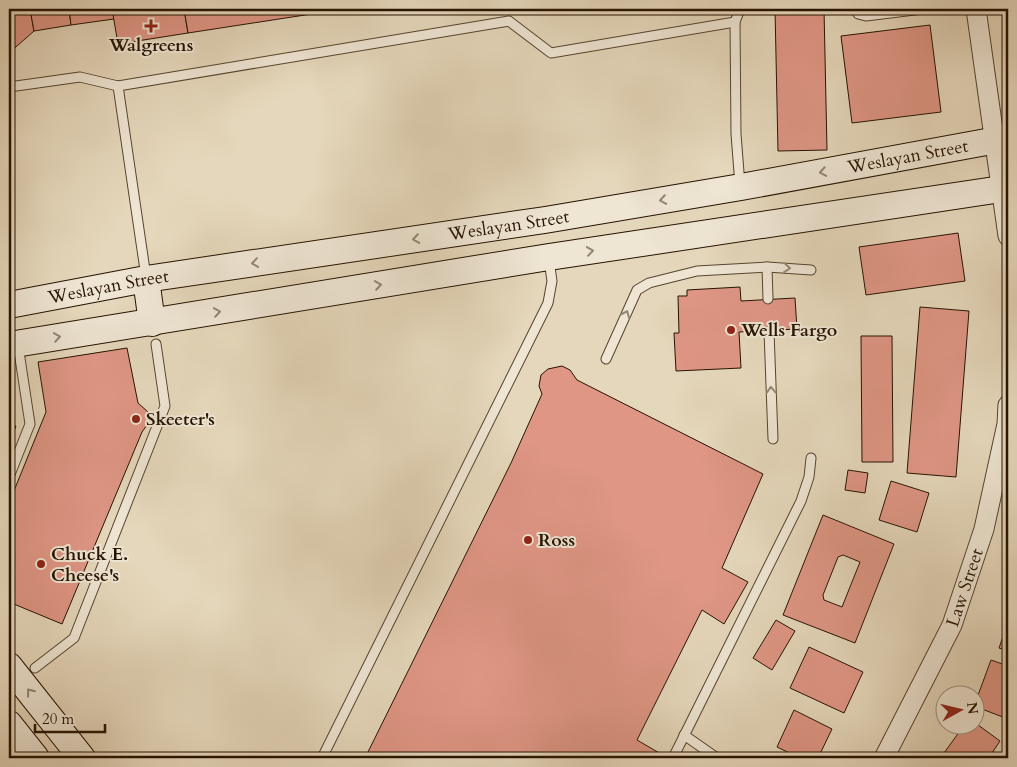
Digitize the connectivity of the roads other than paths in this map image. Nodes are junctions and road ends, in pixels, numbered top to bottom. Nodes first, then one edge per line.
1 (740, 9) edge
2 (855, 9) edge
3 (923, 9) edge
4 (976, 9) edge
5 (735, 22) junction
6 (118, 86) junction
7 (9, 88) edge
8 (1002, 140) edge
9 (741, 187) junction
10 (1005, 188) edge
11 (545, 220) junction
12 (1008, 236) edge
13 (549, 257) junction
14 (767, 267) junction
15 (811, 270) dead end
16 (146, 279) junction
17 (768, 299) dead end
18 (9, 305) edge
19 (769, 330) dead end
20 (154, 333) junction
21 (14, 344) edge
22 (606, 358) dead end
23 (1008, 405) edge
24 (772, 439) dead end
25 (811, 458) dead end
26 (9, 477) edge
27 (9, 666) edge
28 (35, 668) dead end
29 (9, 724) edge
30 (684, 736) junction
31 (36, 758) edge
32 (82, 758) edge
33 (322, 758) edge
34 (672, 758) edge
35 (717, 758) edge
36 (884, 758) edge

1 - 5 lane
2 - 3 lane
4 - 8 street
5 - 6 lane
5 - 9 lane
6 - 7 lane
6 - 16 lane
8 -> 9 main road, Weslayan Street
8 - 10 street
9 -> 11 main road, Weslayan Street
10 - 12 street
13 -> 10 main road
11 - 13 main road
11 -> 16 main road, Weslayan Street
20 -> 13 main road
13 - 33 lane
14 -> 15 lane
14 - 17 lane
22 -> 14 lane
16 - 18 main road, Weslayan Street
16 - 20 main road
24 -> 19 lane
21 -> 20 main road
20 - 28 lane
21 - 26 lane
23 - 36 street, Law Street
25 - 30 lane
32 -> 27 main road
29 - 31 main road
30 - 34 lane
30 - 35 lane

